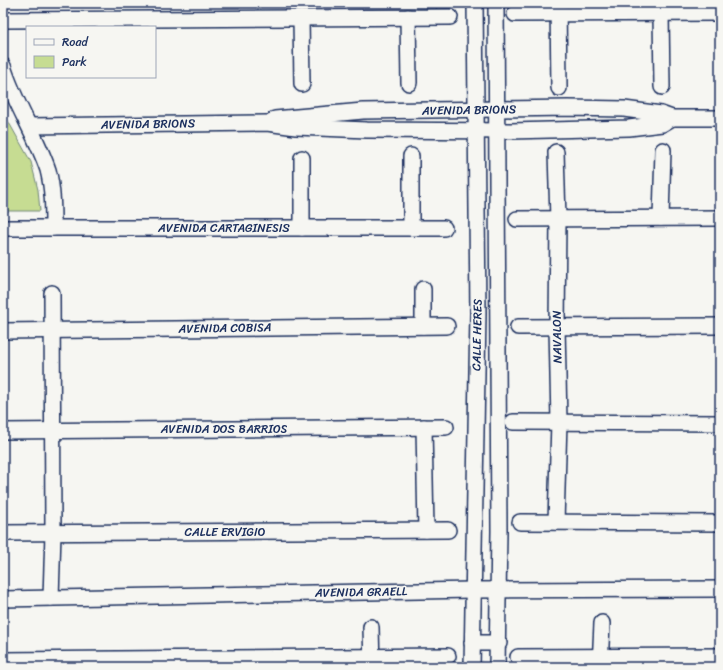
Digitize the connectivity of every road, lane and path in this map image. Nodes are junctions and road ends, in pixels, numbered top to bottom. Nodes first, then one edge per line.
1 (475, 3) edge
2 (496, 3) edge
3 (558, 8) edge
4 (428, 10) edge
5 (661, 13) junction
6 (720, 13) edge
7 (515, 14) dead end
8 (408, 17) junction
9 (450, 17) dead end
10 (301, 18) junction
11 (3, 20) edge
12 (3, 66) edge
13 (409, 83) dead end
14 (302, 84) dead end
15 (662, 87) dead end
16 (559, 88) dead end
17 (475, 109) junction
18 (497, 109) junction
19 (672, 118) junction
20 (720, 118) edge
21 (267, 123) junction
22 (30, 126) junction
23 (476, 131) junction
24 (497, 131) junction
25 (663, 150) dead end
26 (556, 152) dead end
27 (411, 156) dead end
28 (302, 158) dead end
29 (661, 218) junction
30 (720, 218) edge
31 (517, 219) dead end
32 (558, 219) junction
33 (3, 228) edge
34 (53, 228) junction
35 (302, 228) junction
36 (411, 228) junction
37 (444, 228) dead end
38 (423, 288) dead end
39 (52, 293) dead end
40 (423, 326) junction
41 (447, 326) dead end
42 (720, 326) edge
43 (518, 327) dead end
44 (557, 327) junction
45 (52, 330) junction
46 (3, 331) edge
47 (513, 422) dead end
48 (559, 422) junction
49 (720, 423) edge
50 (424, 427) junction
51 (446, 427) dead end
52 (53, 430) junction
53 (3, 431) edge
54 (520, 522) dead end
55 (556, 522) junction
56 (720, 523) edge
57 (426, 530) junction
58 (448, 530) dead end
59 (3, 533) edge
60 (53, 533) junction
61 (720, 589) edge
62 (472, 590) junction
63 (498, 590) junction
64 (51, 598) junction
65 (3, 599) edge
66 (602, 623) dead end
67 (371, 628) dead end
68 (472, 643) junction
69 (498, 643) junction
70 (448, 656) dead end
71 (720, 656) edge
72 (518, 657) dead end
73 (3, 660) edge
74 (371, 661) edge
75 (600, 662) edge
76 (472, 667) edge
77 (497, 667) edge

1 - 17 street, CALLE HERES
2 - 18 street, CALLE HERES
3 - 5 street
3 - 7 street
3 - 16 street
4 - 8 street
4 - 9 street
5 - 6 street
5 - 15 street
8 - 10 street
8 - 13 street
10 - 11 street
10 - 14 street
12 - 22 street
17 - 18 street, AVENIDA BRIONS
17 - 21 street, AVENIDA BRIONS
17 - 23 street, CALLE HERES
18 - 19 street, AVENIDA BRIONS
18 - 24 street, CALLE HERES
19 - 20 street, AVENIDA BRIONS
19 - 24 street, AVENIDA BRIONS
21 - 22 street, AVENIDA BRIONS
21 - 23 street, AVENIDA BRIONS
22 - 34 street
23 - 24 street, AVENIDA BRIONS
23 - 62 street, CALLE HERES
24 - 63 street, CALLE HERES
25 - 29 street
26 - 32 street, NAVALON
27 - 36 street
28 - 35 street
29 - 30 street
29 - 32 street
31 - 32 street
32 - 44 street, NAVALON
33 - 34 street, AVENIDA CARTAGINESIS
34 - 35 street, AVENIDA CARTAGINESIS
35 - 36 street, AVENIDA CARTAGINESIS
36 - 37 street, AVENIDA CARTAGINESIS
38 - 40 street
39 - 45 street
40 - 41 street, AVENIDA COBISA
40 - 45 street, AVENIDA COBISA
42 - 44 street
43 - 44 street
44 - 48 street, NAVALON
45 - 46 street, AVENIDA COBISA
45 - 52 street
47 - 48 street
48 - 49 street
48 - 55 street, NAVALON
50 - 51 street, AVENIDA DOS BARRIOS
50 - 52 street, AVENIDA DOS BARRIOS
50 - 57 street
52 - 53 street, AVENIDA DOS BARRIOS
52 - 60 street
54 - 55 street
55 - 56 street
57 - 58 street, CALLE ERVIGIO
57 - 60 street, CALLE ERVIGIO
59 - 60 street, CALLE ERVIGIO
60 - 64 street
61 - 63 street, AVENIDA GRAELL
62 - 63 street, AVENIDA GRAELL
62 - 64 street, AVENIDA GRAELL
62 - 68 street, CALLE HERES
63 - 69 street, CALLE HERES
64 - 65 street, AVENIDA GRAELL
66 - 75 street
67 - 74 street
68 - 69 street
68 - 76 street, CALLE HERES
69 - 77 street, CALLE HERES
70 - 74 street
71 - 75 street
72 - 75 street
73 - 74 street

